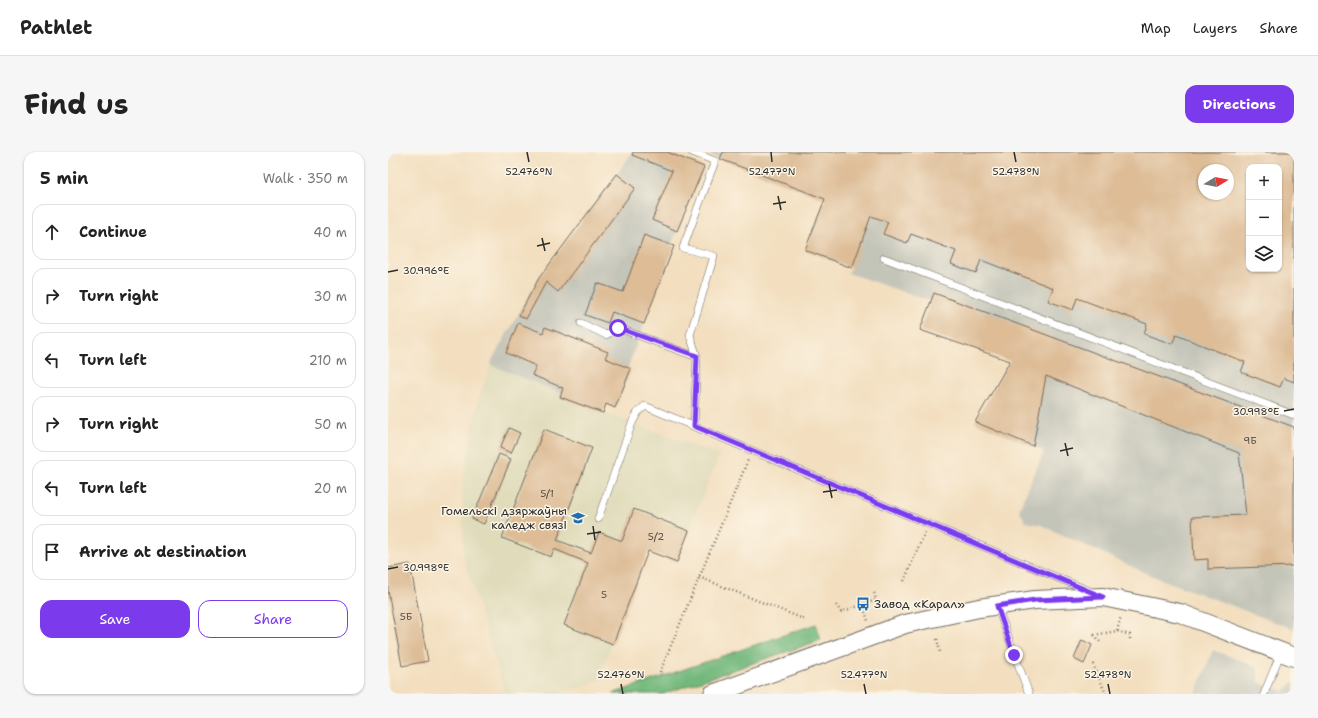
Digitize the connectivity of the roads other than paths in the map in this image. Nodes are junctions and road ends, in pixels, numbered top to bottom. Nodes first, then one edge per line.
1 (692, 152) edge
2 (884, 258) dead end
3 (581, 323) dead end
4 (697, 356) junction
5 (1294, 415) edge
6 (694, 426) junction
7 (598, 519) dead end
8 (1103, 597) junction
9 (997, 606) junction
10 (1288, 654) edge
11 (715, 694) edge
12 (1029, 694) edge
13 (1264, 694) edge

1 - 4 lane
2 - 5 lane
3 - 4 lane
4 - 6 lane
6 - 7 lane
6 - 8 lane
8 - 9 main road
8 - 10 main road
9 - 11 main road
9 - 12 lane
10 - 13 lane

